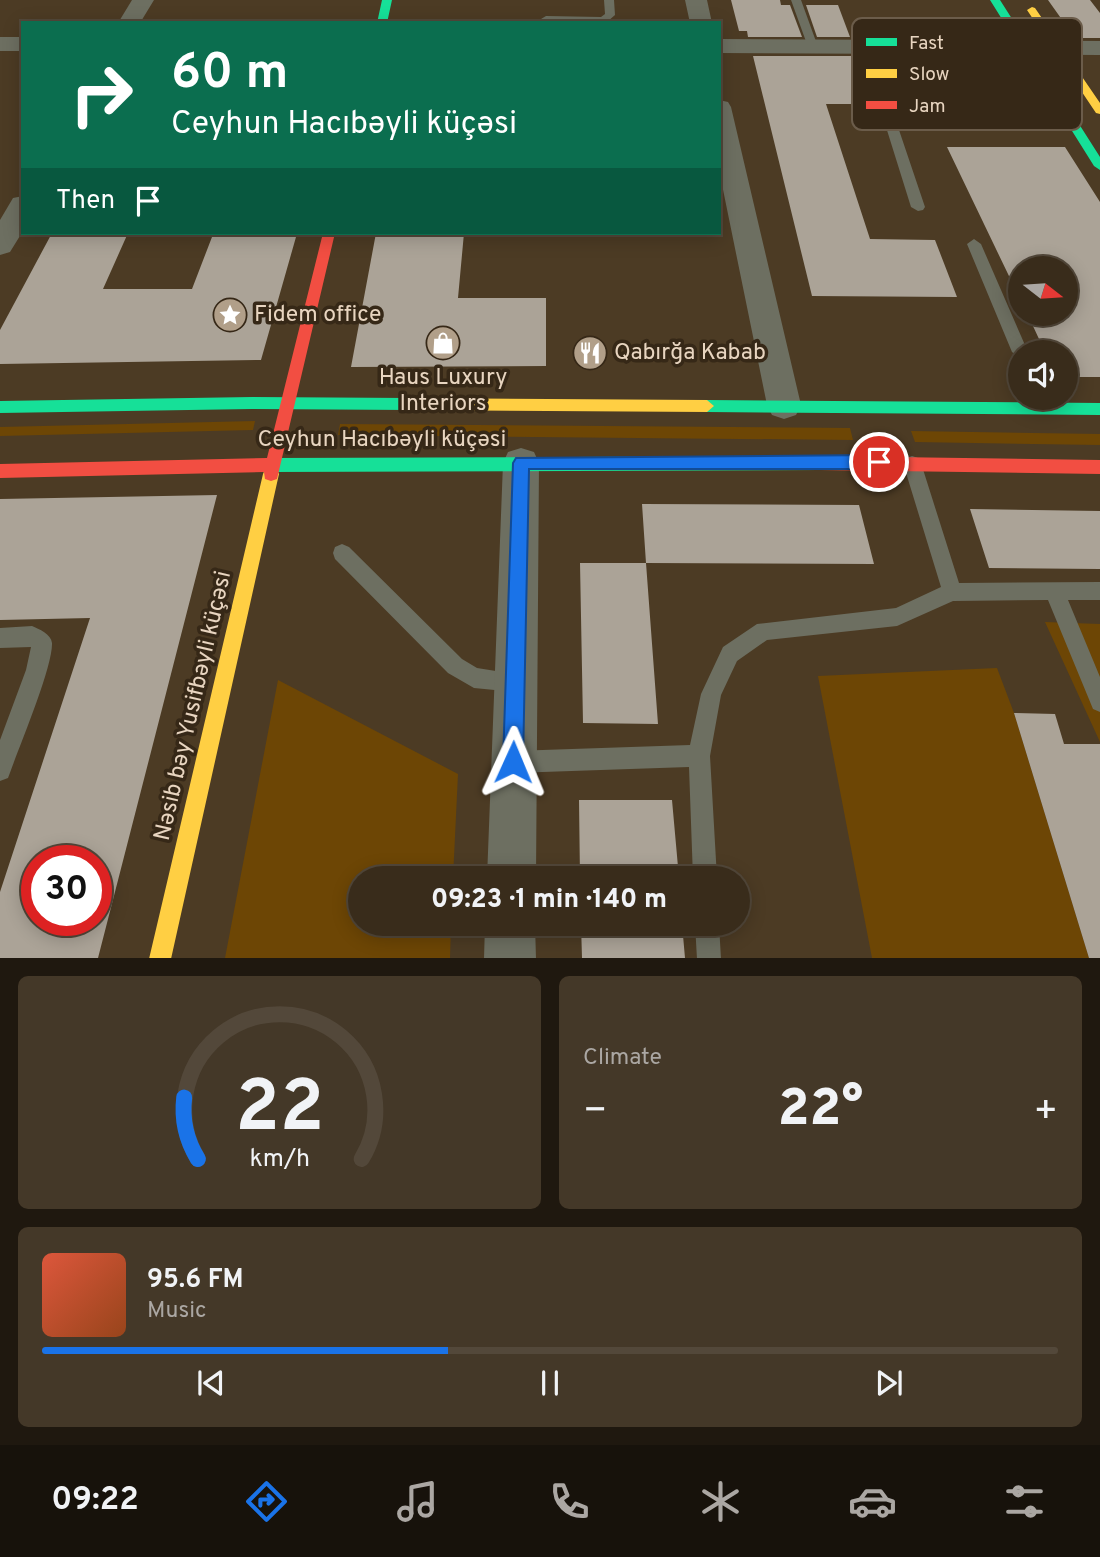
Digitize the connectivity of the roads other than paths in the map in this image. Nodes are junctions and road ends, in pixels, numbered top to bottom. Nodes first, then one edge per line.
1 (143, 0) edge
2 (387, 0) edge
3 (609, 0) edge
4 (696, 0) edge
5 (796, 0) edge
6 (995, 0) edge
7 (1025, 0) edge
8 (1007, 18) edge
9 (1037, 18) edge
10 (545, 19) dead end
11 (130, 21) edge
12 (382, 21) edge
13 (701, 21) edge
14 (0, 44) edge
15 (21, 44) edge
16 (721, 46) edge
17 (813, 47) junction
18 (852, 47) edge
19 (1082, 48) edge
20 (1100, 48) edge
21 (1082, 85) edge
22 (1100, 111) edge
23 (721, 116) edge
24 (893, 130) edge
25 (1077, 130) edge
26 (1100, 166) edge
27 (918, 207) dead end
28 (329, 235) edge
29 (974, 244) dead end
30 (1015, 340) edge
31 (288, 403) junction
32 (1008, 403) edge
33 (784, 405) junction
34 (1078, 406) edge
35 (0, 407) edge
36 (863, 407) junction
37 (1100, 409) edge
38 (869, 429) dead end
39 (274, 463) junction
40 (521, 463) junction
41 (912, 463) junction
42 (1100, 467) edge
43 (0, 471) edge
44 (342, 553) dead end
45 (1054, 591) junction
46 (1100, 591) edge
47 (952, 592) junction
48 (0, 638) edge
49 (515, 682) junction
50 (1100, 702) edge
51 (699, 756) junction
52 (513, 762) junction
53 (0, 770) edge
54 (511, 866) edge
55 (704, 866) edge
56 (510, 936) edge
57 (708, 936) edge
58 (160, 958) edge
59 (510, 958) edge
60 (709, 958) edge

1 - 11 street
2 - 12 street
3 - 10 lane
4 - 13 street
5 - 17 lane
6 - 8 street
7 - 9 street
14 - 15 street
16 - 17 street
17 - 18 street
19 - 20 street
21 - 22 street
23 - 33 street
24 - 27 lane
25 - 26 street
28 - 31 street
29 - 30 lane
31 - 33 street, Ceyhun Hacıbəyli küçəsi
31 - 35 street, Ceyhun Hacıbəyli küçəsi
31 - 39 street, Nəsib bəy Yusifbəyli küçəsi
32 - 36 street, Ceyhun Hacıbəyli küçəsi
33 - 36 street, Ceyhun Hacıbəyli küçəsi
34 - 37 street, Ceyhun Hacıbəyli küçəsi
36 - 38 street
39 - 40 street, Ceyhun Hacıbəyli küçəsi
39 - 43 street, Ceyhun Hacıbəyli küçəsi
39 - 58 street, Nəsib bəy Yusifbəyli küçəsi
40 - 41 street, Ceyhun Hacıbəyli küçəsi
40 - 49 street
41 - 42 street, Ceyhun Hacıbəyli küçəsi
41 - 47 lane
44 - 49 lane
45 - 46 lane
45 - 47 lane
45 - 50 lane
47 - 51 lane
48 - 53 lane
49 - 52 street
51 - 52 lane
51 - 55 lane
52 - 54 street
56 - 59 street
57 - 60 lane

